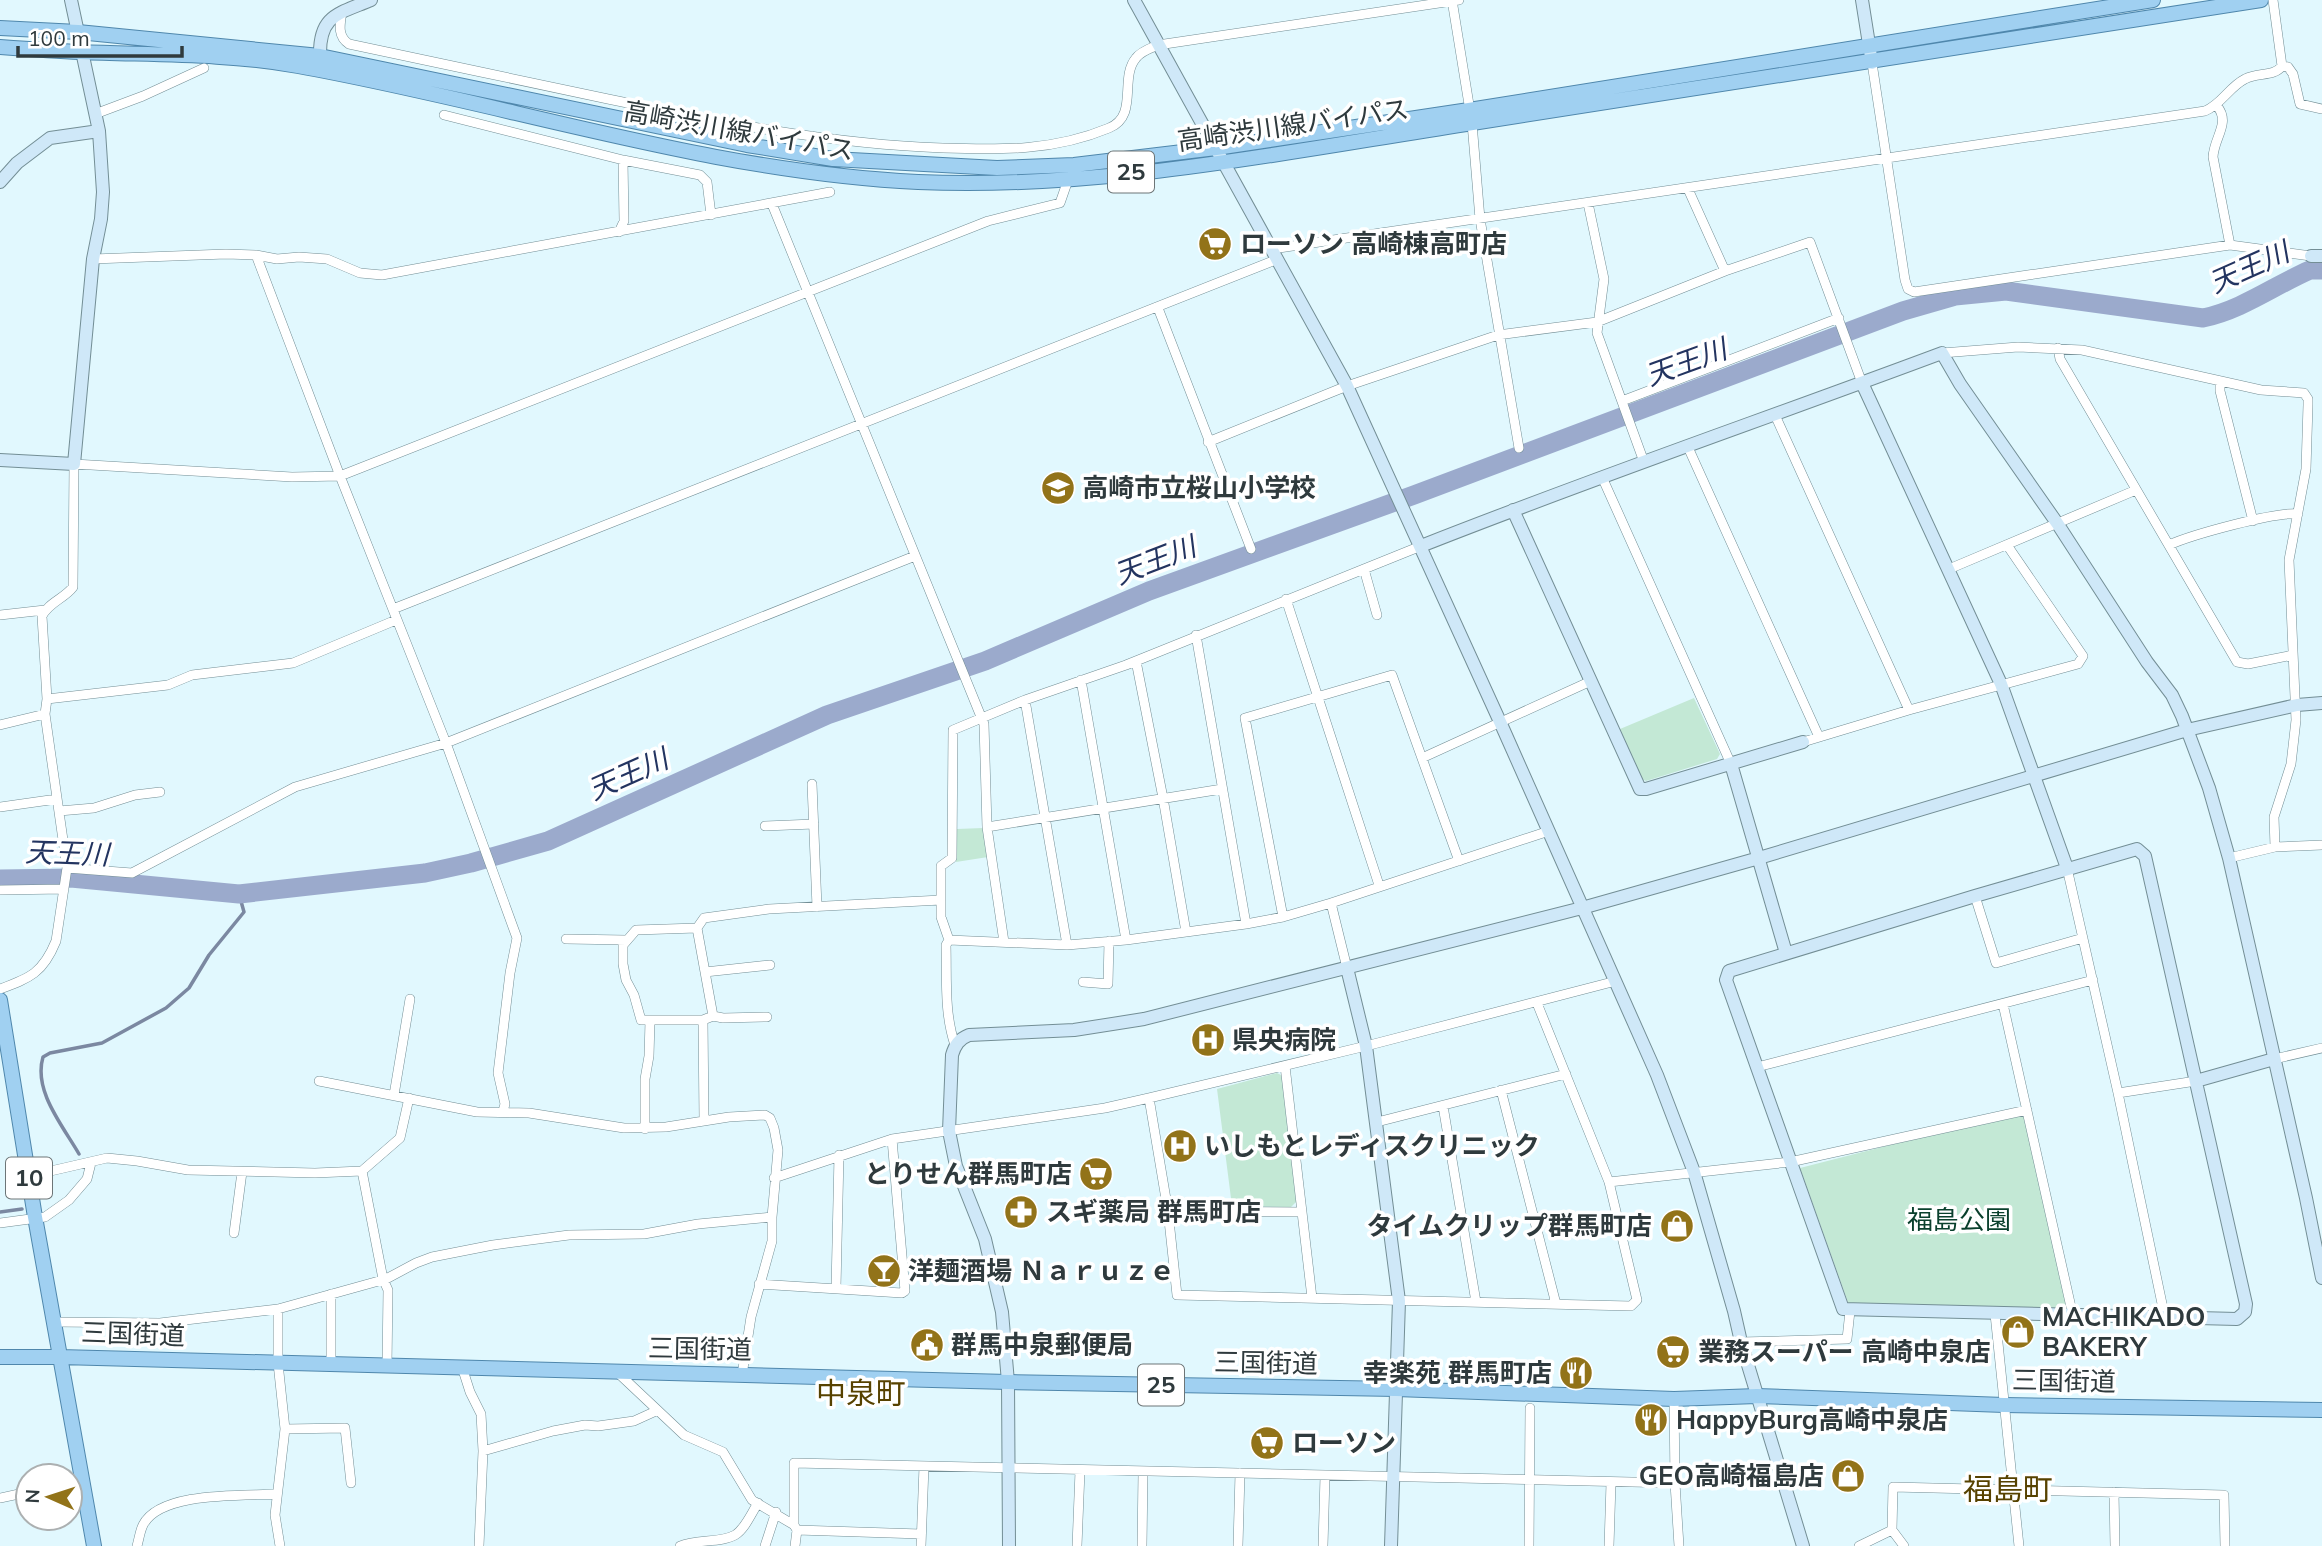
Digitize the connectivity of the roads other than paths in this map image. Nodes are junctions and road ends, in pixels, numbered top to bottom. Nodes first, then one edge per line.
1 (71, 0) edge
2 (371, 0) edge
3 (1134, 0) edge
4 (1455, 0) edge
5 (1862, 0) edge
6 (2153, 0) edge
7 (2261, 0) edge
8 (2273, 0) edge
9 (342, 12) junction
10 (0, 28) edge
11 (78, 32) junction
12 (1158, 45) junction
13 (1869, 45) junction
14 (0, 47) edge
15 (82, 52) junction
16 (320, 56) junction
17 (1871, 63) junction
18 (2282, 66) junction
19 (204, 68) dead end
20 (2217, 106) junction
21 (2322, 109) edge
22 (95, 114) junction
23 (444, 115) dead end
24 (1471, 117) junction
25 (99, 131) junction
26 (1216, 148) junction
27 (1886, 158) junction
28 (623, 160) junction
29 (1224, 162) junction
30 (1068, 180) junction
31 (0, 182) edge
32 (1688, 189) junction
33 (830, 192) dead end
34 (1588, 203) junction
35 (772, 204) junction
36 (711, 215) junction
37 (1480, 219) junction
38 (619, 232) junction
39 (2230, 245) junction
40 (1275, 254) junction
41 (256, 255) junction
42 (2316, 256) edge
43 (93, 259) junction
44 (1725, 271) junction
45 (810, 292) junction
46 (1158, 308) junction
47 (1840, 321) junction
48 (1597, 322) junction
49 (1498, 335) junction
50 (2058, 348) junction
51 (1942, 353) junction
52 (2220, 381) junction
53 (1862, 383) junction
54 (1347, 386) junction
55 (1623, 405) junction
56 (1775, 415) junction
57 (860, 424) junction
58 (1209, 442) junction
59 (1688, 444) junction
60 (1519, 448) dead end
61 (0, 460) edge
62 (1644, 462) junction
63 (74, 464) junction
64 (340, 476) junction
65 (1602, 477) junction
66 (2136, 490) junction
67 (1513, 510) junction
68 (2298, 514) junction
69 (2253, 521) junction
70 (2057, 523) junction
71 (2169, 544) junction
72 (2007, 545) junction
73 (1421, 546) junction
74 (1251, 550) dead end
75 (915, 556) junction
76 (1364, 569) junction
77 (1949, 569) junction
78 (1286, 599) junction
79 (393, 609) junction
80 (46, 610) junction
81 (0, 615) edge
82 (1377, 615) dead end
83 (396, 620) junction
84 (1196, 635) junction
85 (2293, 655) junction
86 (1136, 661) junction
87 (1082, 680) junction
88 (1591, 681) junction
89 (2001, 684) junction
90 (1318, 696) junction
91 (47, 699) junction
92 (1025, 700) junction
93 (2322, 703) edge
94 (2297, 705) junction
95 (1909, 710) junction
96 (46, 714) junction
97 (979, 719) junction
98 (1501, 724) junction
99 (0, 725) edge
100 (2188, 730) junction
101 (1819, 737) junction
102 (446, 743) junction
103 (1803, 743) joint
104 (1422, 758) junction
105 (1731, 764) junction
106 (2033, 776) junction
107 (812, 784) dead end
108 (1222, 789) junction
109 (160, 792) dead end
110 (1163, 798) junction
111 (57, 799) junction
112 (0, 807) edge
113 (1104, 808) junction
114 (59, 811) junction
115 (1046, 818) junction
116 (814, 824) junction
117 (765, 826) dead end
118 (987, 827) junction
119 (1549, 831) junction
120 (2322, 845) edge
121 (2275, 847) junction
122 (1759, 858) junction
123 (2229, 858) junction
124 (1459, 861) junction
125 (67, 868) junction
126 (2067, 868) junction
127 (1379, 885) junction
128 (64, 889) junction
129 (0, 890) edge
130 (1975, 895) junction
131 (941, 900) junction
132 (1331, 903) junction
133 (817, 907) junction
134 (1581, 908) junction
135 (1283, 917) junction
136 (1246, 924) junction
137 (697, 928) junction
138 (1185, 932) junction
139 (2083, 937) junction
140 (566, 939) dead end
141 (626, 940) junction
142 (949, 940) junction
143 (1126, 940) junction
144 (1004, 942) junction
145 (1109, 942) junction
146 (1067, 945) junction
147 (1787, 953) junction
148 (770, 965) dead end
149 (1347, 968) junction
150 (705, 972) junction
151 (2092, 980) junction
152 (1616, 981) junction
153 (1083, 982) dead end
154 (0, 989) edge
155 (410, 999) dead end
156 (0, 1000) edge
157 (1537, 1003) junction
158 (2003, 1004) junction
159 (713, 1016) junction
160 (767, 1017) dead end
161 (703, 1020) junction
162 (650, 1021) junction
163 (955, 1045) junction
164 (1366, 1046) junction
165 (2322, 1048) edge
166 (2274, 1059) junction
167 (1285, 1066) junction
168 (1757, 1067) junction
169 (1566, 1073) junction
170 (319, 1081) dead end
171 (2196, 1081) junction
172 (1501, 1090) junction
173 (2118, 1093) junction
174 (394, 1095) junction
175 (409, 1098) junction
176 (1149, 1098) junction
177 (1443, 1106) junction
178 (2027, 1110) junction
179 (503, 1111) junction
180 (704, 1121) junction
181 (1377, 1122) junction
182 (645, 1129) junction
183 (949, 1131) junction
184 (892, 1139) junction
185 (839, 1155) junction
186 (1790, 1162) junction
187 (91, 1163) junction
188 (362, 1171) junction
189 (242, 1172) junction
190 (1695, 1172) junction
191 (29, 1176) junction
192 (774, 1178) junction
193 (1609, 1182) junction
194 (1168, 1211) junction
195 (1302, 1212) junction
196 (35, 1217) junction
197 (772, 1217) junction
198 (0, 1223) edge
199 (234, 1233) dead end
200 (2319, 1247) edge
201 (2322, 1278) edge
202 (383, 1279) junction
203 (759, 1284) junction
204 (836, 1288) junction
205 (331, 1294) junction
206 (1312, 1298) junction
207 (1399, 1301) junction
208 (1476, 1302) junction
209 (1556, 1304) junction
210 (278, 1309) junction
211 (1850, 1311) junction
212 (1995, 1314) junction
213 (2073, 1316) junction
214 (2165, 1318) junction
215 (54, 1322) junction
216 (1741, 1342) junction
217 (0, 1357) edge
218 (60, 1357) junction
219 (278, 1363) junction
220 (331, 1364) junction
221 (387, 1366) junction
222 (462, 1367) junction
223 (617, 1372) junction
224 (742, 1375) junction
225 (1009, 1382) junction
226 (1396, 1390) junction
227 (1757, 1396) junction
228 (1674, 1399) junction
229 (2004, 1405) junction
230 (1531, 1408) dead end
231 (2322, 1410) edge
232 (656, 1411) junction
233 (285, 1429) junction
234 (483, 1451) junction
235 (74, 1462) edge
236 (924, 1466) junction
237 (1008, 1467) junction
238 (1080, 1471) junction
239 (1143, 1473) junction
240 (1240, 1473) junction
241 (1325, 1476) junction
242 (1393, 1476) junction
243 (1528, 1480) junction
244 (351, 1483) dead end
245 (1611, 1483) junction
246 (1675, 1483) junction
247 (2014, 1490) junction
248 (2114, 1492) junction
249 (276, 1494) junction
250 (758, 1503) junction
251 (84, 1512) edge
252 (776, 1512) junction
253 (796, 1527) junction
254 (1892, 1530) junction
255 (921, 1534) junction
256 (93, 1546) edge
257 (137, 1546) edge
258 (280, 1546) edge
259 (478, 1546) edge
260 (680, 1546) edge
261 (765, 1546) edge
262 (795, 1546) edge
263 (921, 1546) edge
264 (1009, 1546) edge
265 (1077, 1546) edge
266 (1143, 1546) edge
267 (1238, 1546) edge
268 (1323, 1546) edge
269 (1391, 1546) edge
270 (1529, 1546) edge
271 (1609, 1546) edge
272 (1679, 1546) edge
273 (1803, 1546) edge
274 (1860, 1546) edge
275 (1903, 1546) edge
276 (2019, 1546) edge
277 (2115, 1546) edge
278 (2225, 1546) edge

1 - 11 street
2 - 9 street
3 - 12 street
4 - 12 street
4 - 24 street
5 - 13 street
6 - 13 main road, 高崎渋川線バイパス / 25
7 - 17 main road, 高崎渋川線バイパス / 25
8 - 18 street
9 - 12 street
9 - 16 street
10 - 11 main road, 高崎渋川線バイパス / 25
11 - 15 street
11 - 16 main road, 高崎渋川線バイパス / 25
12 - 26 street
13 - 17 street
13 - 24 main road, 高崎渋川線バイパス / 25
14 - 15 main road, 高崎渋川線バイパス / 25
15 - 22 street
15 - 30 main road, 高崎渋川線バイパス / 25
16 - 26 main road, 高崎渋川線バイパス / 25
17 - 24 main road, 高崎渋川線バイパス / 25
17 - 27 street
18 - 20 street
18 - 21 street
19 - 22 street
20 - 27 street
20 - 39 street
22 - 25 street
23 - 28 street
24 - 26 main road, 高崎渋川線バイパス / 25
24 - 29 main road, 高崎渋川線バイパス / 25
24 - 37 street
25 - 31 street
25 - 43 street
26 - 29 street
27 - 32 street
27 - 39 street
28 - 36 street
28 - 38 street
29 - 30 main road, 高崎渋川線バイパス / 25
29 - 40 street
30 - 45 street
32 - 34 street
32 - 44 street
33 - 35 street
34 - 37 street
34 - 48 street
35 - 36 street
35 - 45 street
36 - 38 street
37 - 40 street
37 - 49 street
38 - 41 street
39 - 42 street
40 - 46 street
40 - 54 street
41 - 43 street
41 - 64 street
43 - 63 street
44 - 47 street
44 - 48 street
45 - 57 street
45 - 64 street
46 - 57 street
46 - 58 street
47 - 53 street
47 - 55 street
48 - 49 street
48 - 55 street
49 - 54 street
49 - 60 street
50 - 51 street
50 - 52 street
50 - 66 street
51 - 53 street
51 - 70 street
52 - 68 street
52 - 69 street
53 - 56 street
53 - 77 street
54 - 58 street
54 - 73 street
55 - 62 street
56 - 59 street
56 - 95 street
57 - 75 street
57 - 79 street
58 - 74 street
59 - 62 street
59 - 101 street
61 - 63 street
62 - 65 street
63 - 64 street
63 - 80 street
64 - 79 street
65 - 67 street
65 - 105 street
66 - 70 street
66 - 71 street
67 - 73 street
67 - 88 street
68 - 69 street
68 - 85 street
69 - 71 street
70 - 72 street
70 - 100 street
71 - 85 street
72 - 77 street
72 - 89 street
73 - 76 street
73 - 98 street
75 - 97 street
75 - 102 street
76 - 78 street
76 - 82 street
77 - 89 street
78 - 84 street
78 - 90 street
79 - 83 street
80 - 81 street
80 - 91 street
83 - 91 street
83 - 102 street
84 - 86 street
84 - 108 street
85 - 94 street
86 - 87 street
86 - 110 street
87 - 92 street
87 - 113 street
88 - 98 street
88 - 105 street
89 - 95 street
89 - 106 street
90 - 104 street
90 - 127 street
90 - 135 street
91 - 96 street
92 - 97 street
92 - 115 street
93 - 94 street
94 - 100 street
94 - 121 street
95 - 101 street
96 - 99 street
96 - 111 street
97 - 118 street
97 - 131 street
98 - 104 street
98 - 119 street
100 - 106 street
100 - 123 street
101 - 103 street
102 - 125 street
102 - 179 street
103 - 105 street
104 - 124 street
105 - 122 street
106 - 122 street
106 - 126 street
107 - 116 street
108 - 110 street
108 - 136 street
109 - 114 street
110 - 113 street
110 - 138 street
111 - 112 street
111 - 114 street
113 - 115 street
113 - 143 street
114 - 125 street
115 - 118 street
115 - 146 street
116 - 117 street
116 - 133 street
118 - 144 street
119 - 124 street
119 - 134 street
120 - 121 street
121 - 123 street
122 - 134 street
122 - 147 street
123 - 166 street
124 - 127 street
125 - 128 street
126 - 130 street
126 - 139 street
126 - 171 street
127 - 132 street
128 - 129 street
128 - 154 street
130 - 139 street
130 - 147 street
131 - 133 street
131 - 142 street
132 - 135 street
132 - 149 street
133 - 137 street
134 - 149 street
134 - 152 street
135 - 136 street
136 - 138 street
137 - 141 street
137 - 150 street
138 - 143 street
139 - 151 street
140 - 141 street
141 - 162 street
142 - 144 street
142 - 163 street
143 - 145 street
144 - 146 street
145 - 146 street
145 - 153 street
147 - 168 street
148 - 150 street
149 - 163 street
149 - 164 street
150 - 159 street
151 - 158 street
151 - 173 street
152 - 157 street
152 - 190 street
155 - 174 street
156 - 191 main road, 10
157 - 164 street
157 - 169 street
158 - 168 street
158 - 178 street
159 - 160 street
159 - 161 street
161 - 162 street
161 - 180 street
162 - 182 street
163 - 183 street
164 - 167 street
164 - 181 street
165 - 166 street
166 - 171 street
166 - 200 street
167 - 176 street
167 - 195 street
168 - 186 street
169 - 172 street
169 - 193 street
170 - 174 street
171 - 173 street
171 - 214 street
172 - 177 street
172 - 209 street
173 - 214 street
174 - 175 street
175 - 179 street
175 - 188 street
176 - 183 street
176 - 194 street
177 - 181 street
177 - 208 street
178 - 186 street
178 - 213 street
179 - 182 street
180 - 182 street
180 - 192 street
181 - 207 street
183 - 184 street
183 - 225 street
184 - 185 street
184 - 204 street
185 - 192 street
185 - 204 street
186 - 190 street
186 - 211 street
187 - 189 street
187 - 191 street
187 - 196 street
188 - 189 street
188 - 202 street
189 - 199 street
190 - 193 street
190 - 216 street
191 - 196 main road, 10
192 - 197 street
193 - 209 street
194 - 195 street
194 - 206 street
195 - 206 street
196 - 198 street
196 - 215 main road, 10
197 - 202 street
197 - 203 street
200 - 201 street
202 - 205 street
202 - 221 street
203 - 204 street
203 - 224 street
205 - 210 street
205 - 220 street
206 - 207 street
207 - 208 street
207 - 226 street
208 - 209 street
210 - 215 street
210 - 219 street
211 - 212 street
211 - 216 street
212 - 213 street
212 - 229 street
213 - 214 street
215 - 218 main road, 10
216 - 227 street
217 - 218 main road, 三国街道 / 25
218 - 219 main road, 三国街道 / 25
218 - 235 main road, 10
219 - 220 main road, 三国街道 / 25
219 - 233 street
220 - 221 main road, 三国街道 / 25
221 - 222 main road, 三国街道 / 25
222 - 223 main road, 三国街道 / 25
222 - 234 street
223 - 224 main road, 三国街道 / 25
223 - 232 street
224 - 225 main road, 三国街道 / 25
225 - 226 main road, 三国街道 / 25
225 - 237 street
226 - 228 main road, 三国街道 / 25
226 - 242 street
227 - 228 main road, 三国街道 / 25
227 - 229 main road, 三国街道 / 25
227 - 273 street
228 - 246 street
229 - 231 main road, 三国街道 / 25
229 - 247 street
230 - 243 street
232 - 234 street
232 - 250 street
233 - 244 street
233 - 249 street
234 - 259 street
236 - 237 street
236 - 253 street
236 - 255 street
237 - 238 street
237 - 264 street
238 - 239 street
238 - 265 street
239 - 240 street
239 - 266 street
240 - 241 street
240 - 267 street
241 - 242 street
241 - 268 street
242 - 243 street
242 - 269 street
243 - 245 street
243 - 270 street
245 - 246 street
245 - 271 street
246 - 272 street
247 - 248 street
247 - 254 street
247 - 276 street
248 - 277 street
248 - 278 street
249 - 257 street
249 - 258 street
250 - 252 street
250 - 260 street
251 - 256 main road, 10
252 - 253 street
252 - 261 street
253 - 255 street
253 - 262 street
254 - 274 street
254 - 275 street
255 - 263 street

